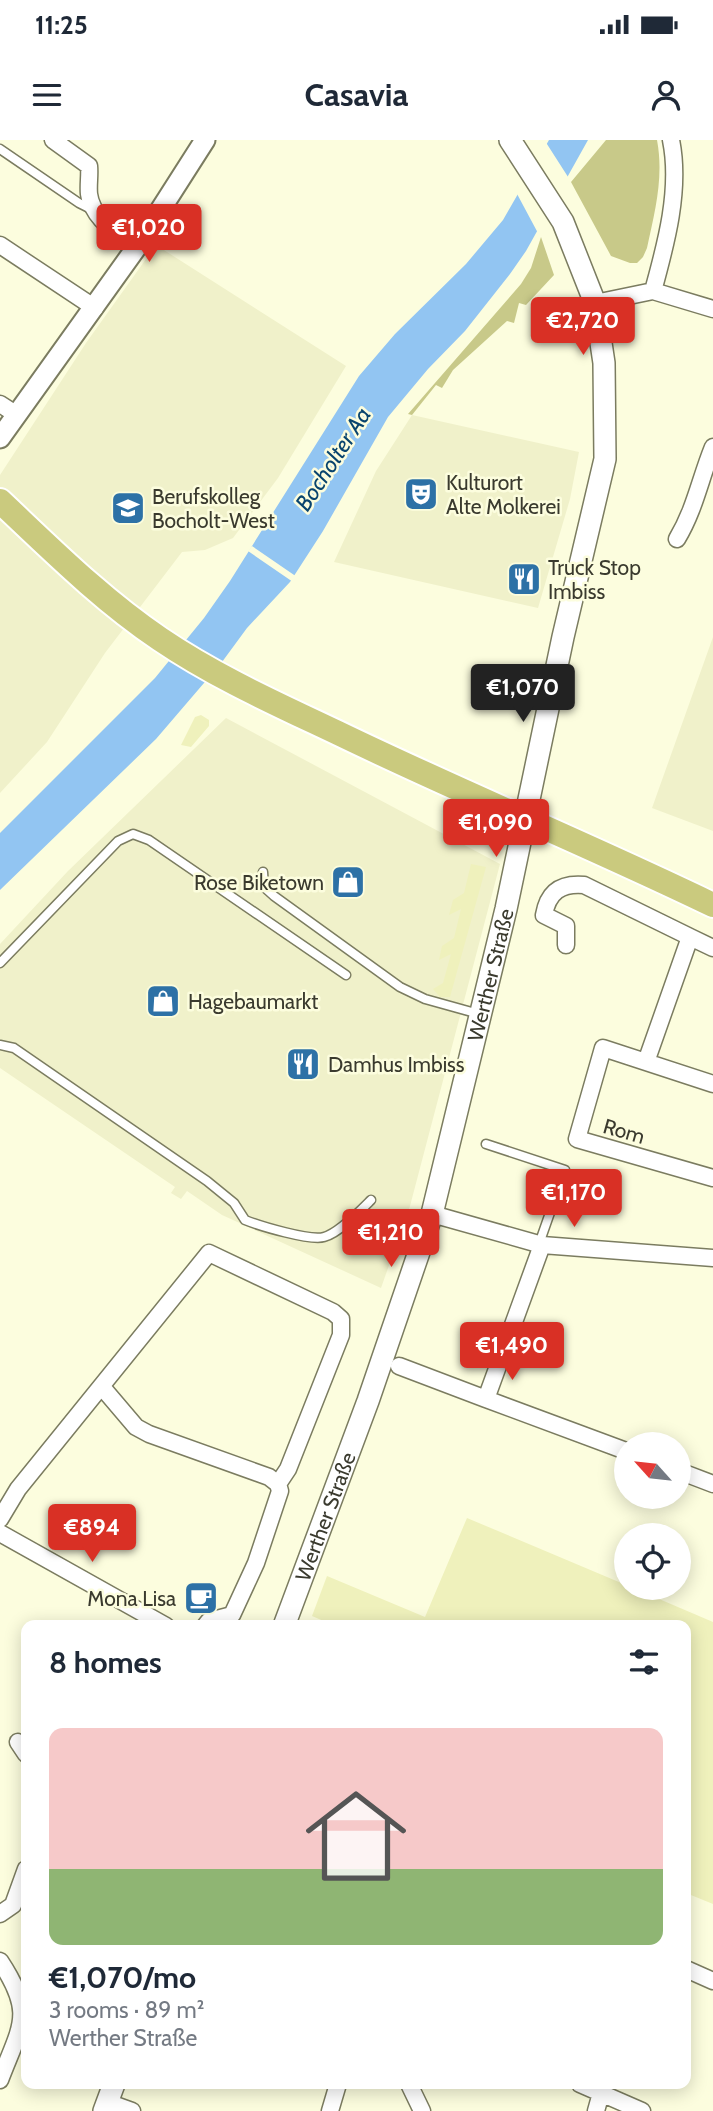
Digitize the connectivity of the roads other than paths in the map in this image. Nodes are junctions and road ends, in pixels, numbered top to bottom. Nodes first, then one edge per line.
1 (53, 140) edge
2 (671, 140) edge
3 (200, 142) edge
4 (515, 148) edge
5 (0, 149) edge
6 (94, 209) junction
7 (0, 245) edge
8 (136, 248) junction
9 (653, 291) junction
10 (595, 303) junction
11 (95, 308) junction
12 (713, 309) edge
13 (0, 404) edge
14 (17, 415) junction
15 (0, 438) edge
16 (713, 447) edge
17 (0, 501) edge
18 (677, 539) dead end
19 (526, 818) junction
20 (263, 872) dead end
21 (713, 905) edge
22 (690, 937) junction
23 (566, 945) dead end
24 (713, 948) edge
25 (0, 963) edge
26 (346, 975) dead end
27 (482, 1015) junction
28 (0, 1045) edge
29 (646, 1062) junction
30 (713, 1084) edge
31 (486, 1144) dead end
32 (713, 1178) edge
33 (371, 1200) dead end
34 (432, 1214) junction
35 (540, 1245) junction
36 (713, 1258) edge
37 (399, 1366) dead end
38 (102, 1387) junction
39 (486, 1399) junction
40 (614, 1447) edge
41 (691, 1476) edge
42 (278, 1484) junction
43 (713, 1484) edge
44 (0, 1519) edge
45 (0, 1533) edge
46 (155, 1620) edge
47 (213, 1620) edge
48 (286, 1620) edge
49 (21, 1891) edge
50 (0, 1914) edge
51 (0, 1961) edge
52 (691, 1971) edge
53 (713, 1981) edge
54 (21, 2003) edge
55 (21, 2026) edge
56 (0, 2080) edge
57 (337, 2089) edge
58 (412, 2089) edge
59 (592, 2089) edge
60 (601, 2093) junction
61 (108, 2099) edge
62 (132, 2111) edge
63 (330, 2111) edge
64 (422, 2111) edge
65 (596, 2111) edge
66 (642, 2111) edge

1 - 6 street
2 - 9 street
3 - 8 street
4 - 10 main road, Werther Straße
5 - 6 lane
6 - 8 street
7 - 11 street
8 - 11 street
9 - 10 street
9 - 12 street
10 - 19 main road, Werther Straße
11 - 14 street
13 - 14 street
14 - 15 street
16 - 18 street
17 - 19 main road
19 - 21 main road
19 - 27 main road, Werther Straße
20 - 27 lane
22 - 23 street
22 - 24 street
22 - 29 street
25 - 26 lane
27 - 34 main road, Werther Straße
28 - 33 lane
29 - 30 street, Rom
29 - 32 street, Rom
31 - 35 lane
34 - 35 street
34 - 48 main road, Werther Straße
35 - 36 street
35 - 39 street
37 - 39 street
38 - 42 street
38 - 42 street
38 - 44 street
39 - 40 street
41 - 43 street
42 - 47 street
45 - 46 street
49 - 50 street
51 - 54 street
52 - 53 street
55 - 56 street
57 - 63 street
58 - 64 street
59 - 60 street
60 - 65 street
60 - 66 street
61 - 62 street

